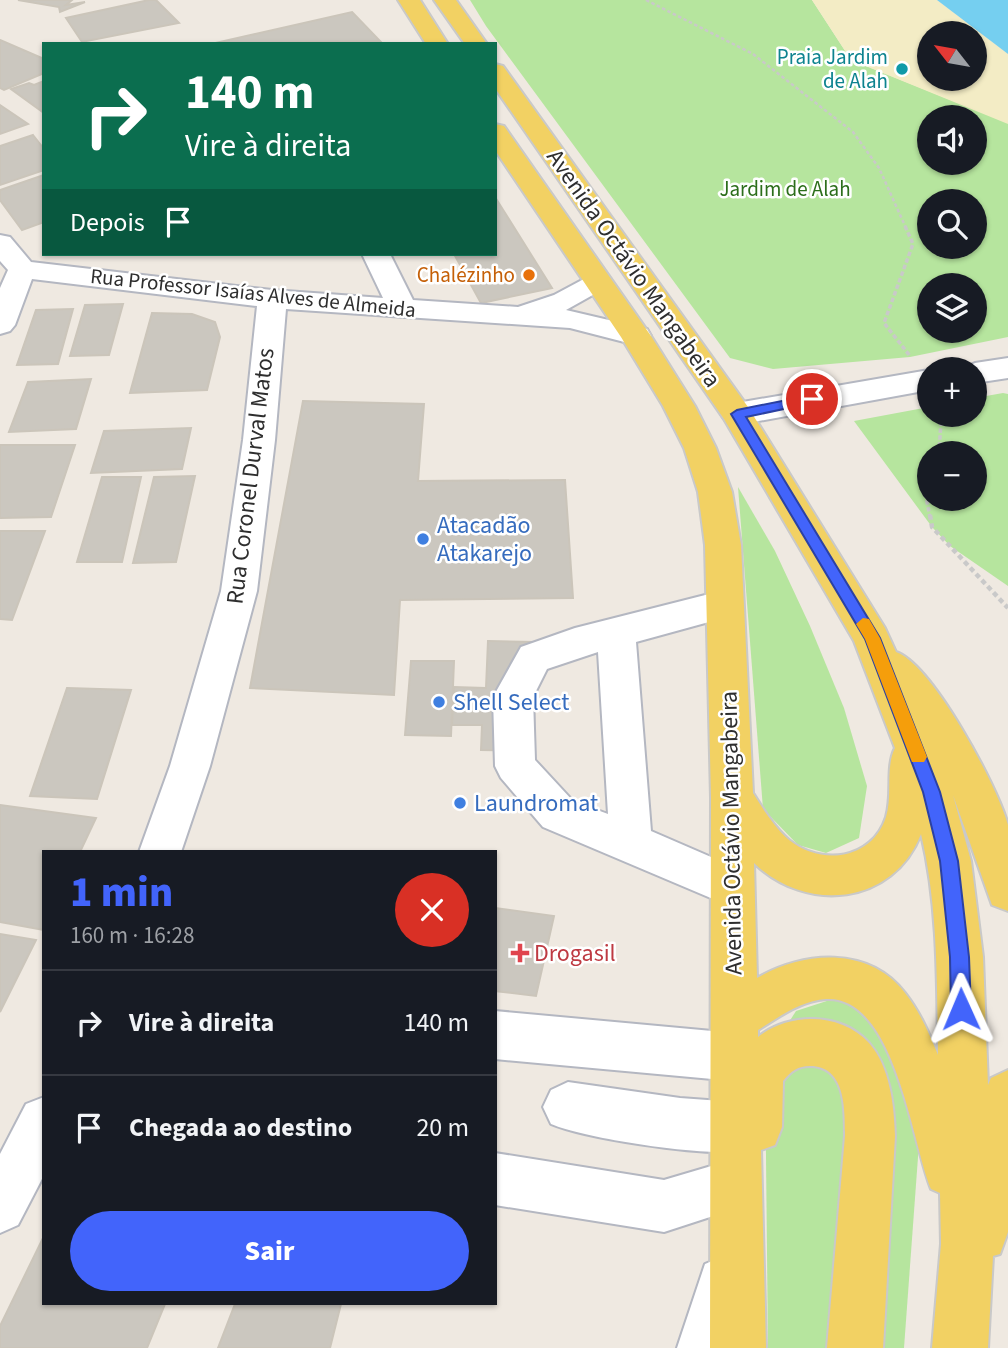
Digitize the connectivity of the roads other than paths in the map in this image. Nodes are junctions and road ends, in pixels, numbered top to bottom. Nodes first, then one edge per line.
1 (409, 0) edge
2 (445, 0) edge
3 (436, 42) edge
4 (475, 42) edge
5 (497, 74) edge
6 (497, 134) edge
7 (0, 243) edge
8 (377, 256) edge
9 (22, 269) junction
10 (597, 281) junction
11 (272, 299) junction
12 (403, 308) junction
13 (517, 315) junction
14 (0, 325) edge
15 (636, 336) junction
16 (1008, 368) edge
17 (917, 369) edge
18 (987, 371) edge
19 (737, 414) junction
20 (725, 604) junction
21 (617, 632) junction
22 (872, 638) junction
23 (903, 719) junction
24 (732, 797) junction
25 (631, 842) junction
26 (161, 850) edge
27 (732, 887) junction
28 (1008, 891) edge
29 (497, 1035) edge
30 (734, 1038) junction
31 (1008, 1096) edge
32 (568, 1107) dead end
33 (42, 1126) edge
34 (735, 1127) junction
35 (497, 1179) edge
36 (735, 1185) junction
37 (0, 1207) edge
38 (736, 1244) junction
39 (967, 1244) junction
40 (962, 1325) edge
41 (705, 1348) edge
42 (738, 1348) edge
43 (762, 1348) edge
44 (855, 1348) edge

1 - 3 main road
2 - 4 main road
5 - 19 main road, Avenida Octávio Mangabeira
6 - 10 main road, Avenida Octávio Mangabeira
7 - 9 street
8 - 12 street
9 - 11 street, Rua Professor Isaías Alves de Almeida
9 - 14 street
10 - 13 street
10 - 15 main road, Avenida Octávio Mangabeira
11 - 12 street, Rua Professor Isaías Alves de Almeida
11 - 26 street, Rua Coronel Durval Matos
12 - 13 street, Rua Professor Isaías Alves de Almeida
13 - 15 street, Rua Professor Isaías Alves de Almeida
15 - 20 main road, Avenida Octávio Mangabeira
16 - 18 street
17 - 19 street
19 - 22 main road, Avenida Octávio Mangabeira
20 - 21 street
20 - 24 main road, Avenida Octávio Mangabeira
21 - 25 street
21 - 25 street
22 - 23 main road, Avenida Octávio Mangabeira
22 - 28 main road
23 - 24 main road
23 - 39 main road, Avenida Octávio Mangabeira
24 - 27 main road, Avenida Octávio Mangabeira
25 - 27 street
27 - 30 main road, Avenida Octávio Mangabeira
29 - 30 street
30 - 34 main road, Avenida Octávio Mangabeira
30 - 39 main road
31 - 40 main road
32 - 34 street
33 - 37 street
34 - 36 main road, Avenida Octávio Mangabeira
35 - 36 street
36 - 38 main road, Avenida Octávio Mangabeira
38 - 41 street
38 - 42 main road, Avenida Octávio Mangabeira
39 - 40 main road, Avenida Octávio Mangabeira
43 - 44 main road

